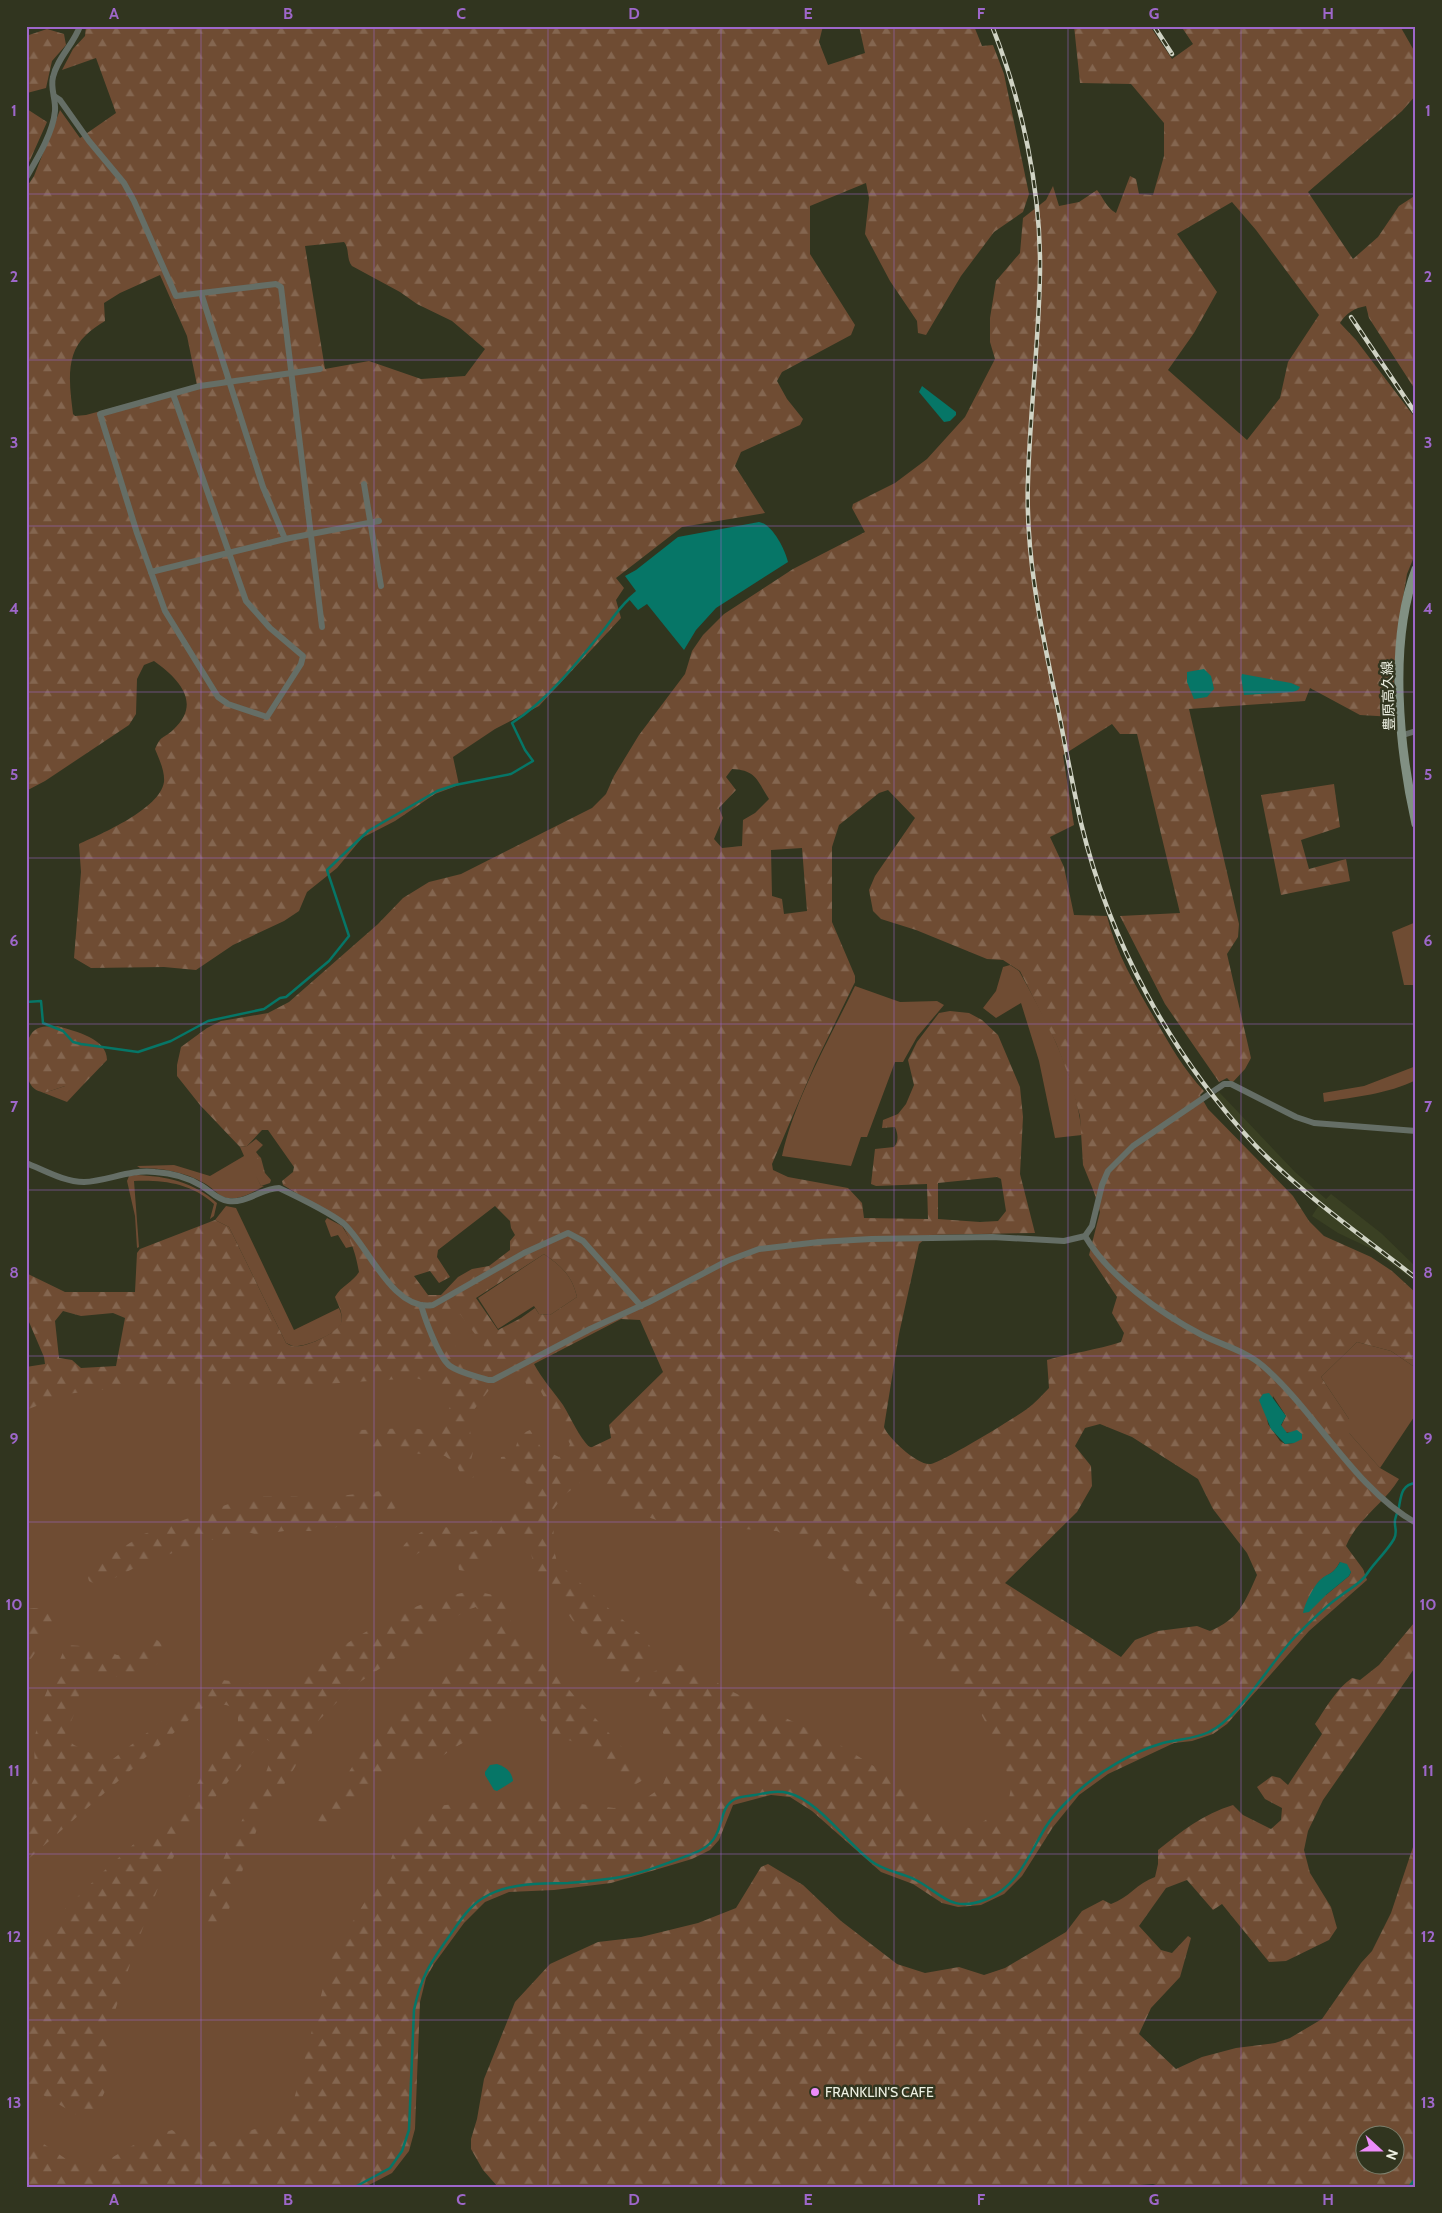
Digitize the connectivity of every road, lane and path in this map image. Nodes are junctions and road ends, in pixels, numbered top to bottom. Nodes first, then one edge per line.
1 (80, 26) edge
2 (54, 96) junction
3 (26, 178) edge
4 (201, 293) junction
5 (320, 369) dead end
6 (291, 373) junction
7 (230, 382) junction
8 (173, 394) junction
9 (364, 484) dead end
10 (379, 521) dead end
11 (370, 523) junction
12 (311, 534) junction
13 (285, 539) junction
14 (229, 552) junction
15 (1416, 569) edge
16 (150, 572) junction
17 (381, 586) dead end
18 (322, 627) dead end
19 (1416, 730) edge
20 (1403, 735) junction
21 (1416, 824) edge
22 (1416, 1131) edge
23 (26, 1163) edge
24 (1085, 1236) junction
25 (421, 1305) junction
26 (641, 1306) junction
27 (1416, 1522) edge

1 - 2 street
2 - 3 street
2 - 4 street
4 - 6 street
4 - 7 street
5 - 6 street
6 - 7 street
6 - 12 street
7 - 8 street
7 - 13 street
8 - 14 street
8 - 16 street
9 - 11 street
10 - 11 street
11 - 12 street
11 - 17 street
12 - 13 street
12 - 18 street
13 - 14 street
14 - 16 street
14 - 16 street
15 - 20 main road, 豊原高久線
19 - 20 street
20 - 21 main road, 豊原高久線
22 - 24 street
23 - 25 street
24 - 26 street
24 - 27 street
25 - 26 street
25 - 26 street

